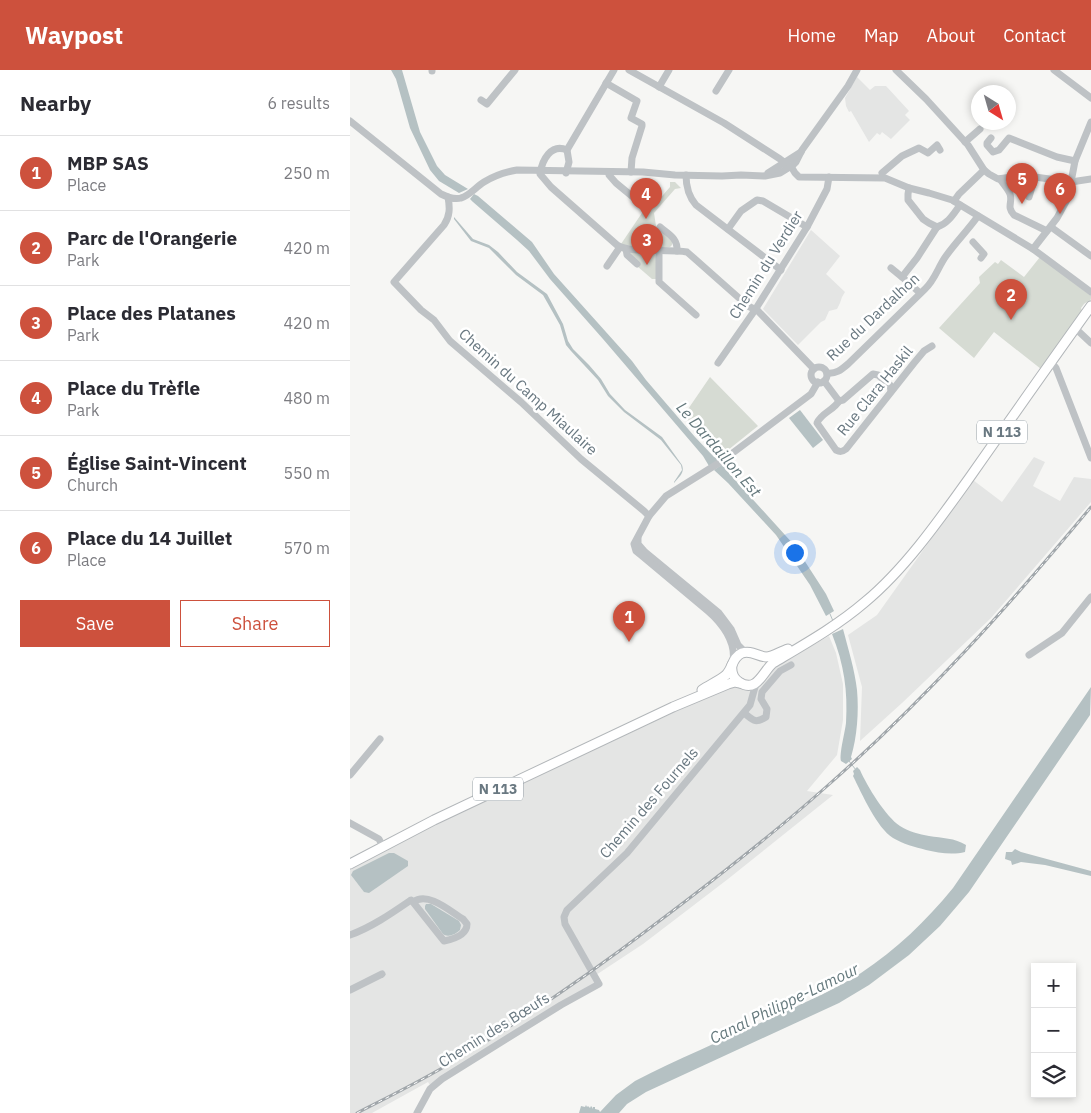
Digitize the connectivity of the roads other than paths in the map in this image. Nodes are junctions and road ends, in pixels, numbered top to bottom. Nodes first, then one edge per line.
1 (515, 70) edge
2 (614, 70) edge
3 (629, 70) edge
4 (669, 70) edge
5 (729, 70) edge
6 (856, 70) edge
7 (896, 70) edge
8 (1054, 70) edge
9 (606, 83) junction
10 (659, 87) junction
11 (716, 91) dead end
12 (1091, 98) edge
13 (481, 100) dead end
14 (350, 121) edge
15 (1091, 122) edge
16 (979, 130) edge
17 (991, 138) dead end
18 (965, 142) junction
19 (567, 150) junction
20 (940, 150) dead end
21 (1074, 161) junction
22 (787, 165) junction
23 (984, 170) junction
24 (541, 172) junction
25 (567, 172) junction
26 (631, 172) junction
27 (609, 173) junction
28 (882, 173) dead end
29 (686, 177) junction
30 (829, 177) junction
31 (1035, 177) junction
32 (1000, 179) junction
33 (1089, 181) edge
34 (1071, 182) junction
35 (909, 188) junction
36 (448, 197) junction
37 (633, 197) dead end
38 (1029, 197) dead end
39 (957, 203) junction
40 (978, 216) junction
41 (660, 226) dead end
42 (807, 227) junction
43 (938, 227) junction
44 (728, 229) junction
45 (1049, 229) junction
46 (973, 242) dead end
47 (623, 248) junction
48 (1033, 248) junction
49 (659, 250) junction
50 (677, 251) junction
51 (1091, 256) edge
52 (981, 258) dead end
53 (638, 264) dead end
54 (607, 266) dead end
55 (891, 268) dead end
56 (781, 270) junction
57 (902, 277) junction
58 (1091, 292) edge
59 (920, 293) junction
60 (1091, 306) edge
61 (755, 310) junction
62 (696, 315) dead end
63 (1075, 328) junction
64 (1091, 343) edge
65 (932, 346) dead end
66 (1051, 362) junction
67 (718, 363) dead end
68 (814, 369) junction
69 (823, 379) junction
70 (891, 391) junction
71 (839, 400) junction
72 (1091, 458) edge
73 (649, 516) junction
74 (638, 535) junction
75 (1091, 597) edge
76 (818, 636) junction
77 (752, 653) junction
78 (1029, 655) dead end
79 (733, 663) junction
80 (792, 666) dead end
81 (764, 672) junction
82 (758, 682) junction
83 (742, 684) junction
84 (672, 707) junction
85 (744, 712) junction
86 (380, 739) dead end
87 (350, 775) edge
88 (434, 820) junction
89 (350, 823) edge
90 (381, 843) junction
91 (350, 858) edge
92 (350, 864) edge
93 (413, 902) junction
94 (350, 935) edge
95 (382, 974) dead end
96 (599, 984) joint
97 (350, 990) edge
98 (417, 1113) edge

1 - 13 street
2 - 9 street
3 - 10 street
4 - 10 street
5 - 11 street
6 - 22 street
7 - 18 street
8 - 12 street
9 - 19 street
9 - 26 street
10 - 22 street
14 - 36 street
15 - 21 street
16 - 18 street
17 - 21 street
18 - 23 street
19 - 24 street
19 - 25 street
20 - 28 street
21 - 34 street
22 - 29 street
22 - 30 street
23 - 32 street
23 - 39 street
24 - 25 street
24 - 36 street
24 - 47 street
25 - 27 street
26 - 27 street
26 - 29 street
27 - 29 street
27 - 37 street
29 - 44 street
30 - 35 street
30 - 42 street, Chemin du Verdier
31 - 32 street
31 - 34 street
31 - 38 street
32 - 45 street
33 - 34 street
34 - 45 street
35 - 39 street
35 - 43 street
36 - 73 street, Chemin du Camp Miaulaire
39 - 40 street
39 - 43 street
40 - 48 street
40 - 59 street, Rue du Dardalhon
41 - 50 street
42 - 44 street
42 - 56 street, Chemin du Verdier
43 - 57 street
44 - 56 street
45 - 48 street
45 - 51 street
46 - 52 street
47 - 49 street
47 - 53 street
47 - 54 street
48 - 58 street
49 - 50 street
49 - 62 street
50 - 61 street
55 - 57 street
56 - 61 street, Chemin du Verdier
57 - 59 street
59 - 69 street, Rue du Dardalhon
60 - 63 main road, N 113
61 - 67 street, Chemin du Verdier
61 - 68 street
63 - 64 street
63 - 66 main road, N 113
65 - 70 street, Rue Clara Haskil
66 - 72 street
66 - 76 main road, N 113
68 - 69 street
68 - 69 street
69 - 71 street
69 - 73 street, Rue du Dardalhon
70 - 71 street
70 - 71 street, Rue Clara Haskil
73 - 74 street, Rue du Dardalhon
74 - 77 street
74 - 79 street
75 - 78 street
76 - 77 main road, N 113
76 - 81 main road, N 113
77 - 79 main road
77 - 81 main road
79 - 83 main road
79 - 84 main road, N 113
80 - 85 street
81 - 82 main road
82 - 83 main road
82 - 85 street, Chemin des Fournels
83 - 84 main road, N 113
83 - 85 street
84 - 88 main road, N 113
85 - 96 street, Chemin des Fournels
86 - 87 street
88 - 90 main road, N 113
88 - 92 main road, N 113
89 - 90 street
90 - 91 main road, N 113
93 - 93 street
93 - 94 street
95 - 97 street
96 - 98 street, Chemin des Bœufs

